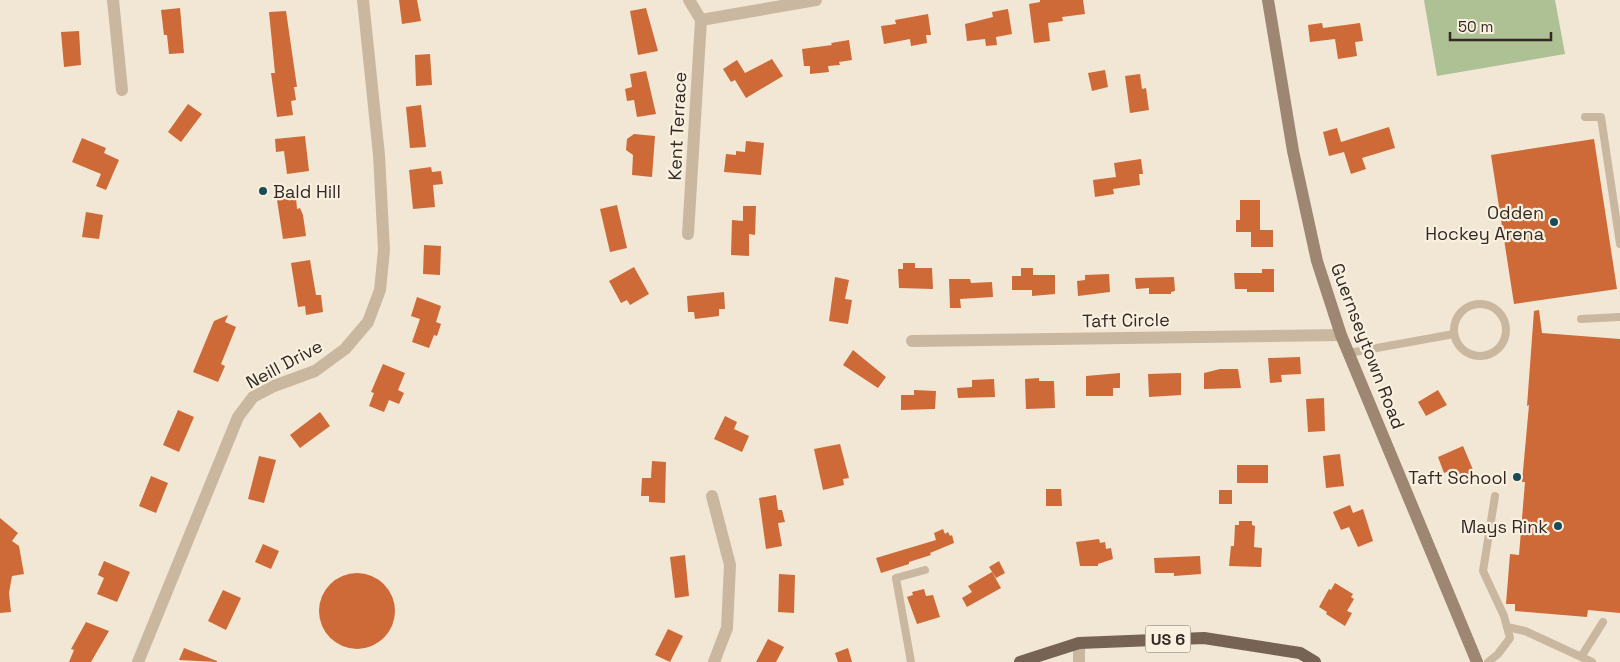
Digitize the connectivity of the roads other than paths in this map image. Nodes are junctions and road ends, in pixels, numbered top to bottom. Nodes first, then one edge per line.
1 (113, 0) edge
2 (363, 0) edge
3 (689, 0) edge
4 (1268, 0) edge
5 (811, 1) edge
6 (701, 20) junction
7 (122, 90) dead end
8 (1585, 117) dead end
9 (688, 234) dead end
10 (1620, 244) edge
11 (1620, 317) edge
12 (1581, 319) dead end
13 (1454, 334) junction
14 (1342, 335) junction
15 (912, 341) dead end
16 (1349, 353) junction
17 (712, 496) dead end
18 (1495, 496) dead end
19 (925, 570) dead end
20 (1603, 622) dead end
21 (1507, 627) junction
22 (1079, 644) junction
23 (1580, 656) junction
24 (138, 662) edge
25 (714, 662) edge
26 (911, 662) edge
27 (1020, 662) edge
28 (1079, 662) edge
29 (1315, 662) edge
30 (1477, 662) edge
31 (1488, 662) edge
32 (1592, 662) edge

1 - 7 street
2 - 24 street, Neill Drive
3 - 6 street
4 - 14 street, Guernseytown Road
5 - 6 street
6 - 9 street, Kent Terrace
8 - 10 lane
11 - 12 lane
13 - 13 lane
13 - 16 lane
14 - 15 street, Taft Circle
14 - 16 street, Guernseytown Road
16 - 30 street, Guernseytown Road
17 - 25 street
18 - 21 lane
19 - 26 lane
20 - 23 lane
21 - 23 lane
21 - 31 lane
22 - 27 main road, US 6
22 - 28 street
22 - 29 main road, US 6
23 - 32 lane

